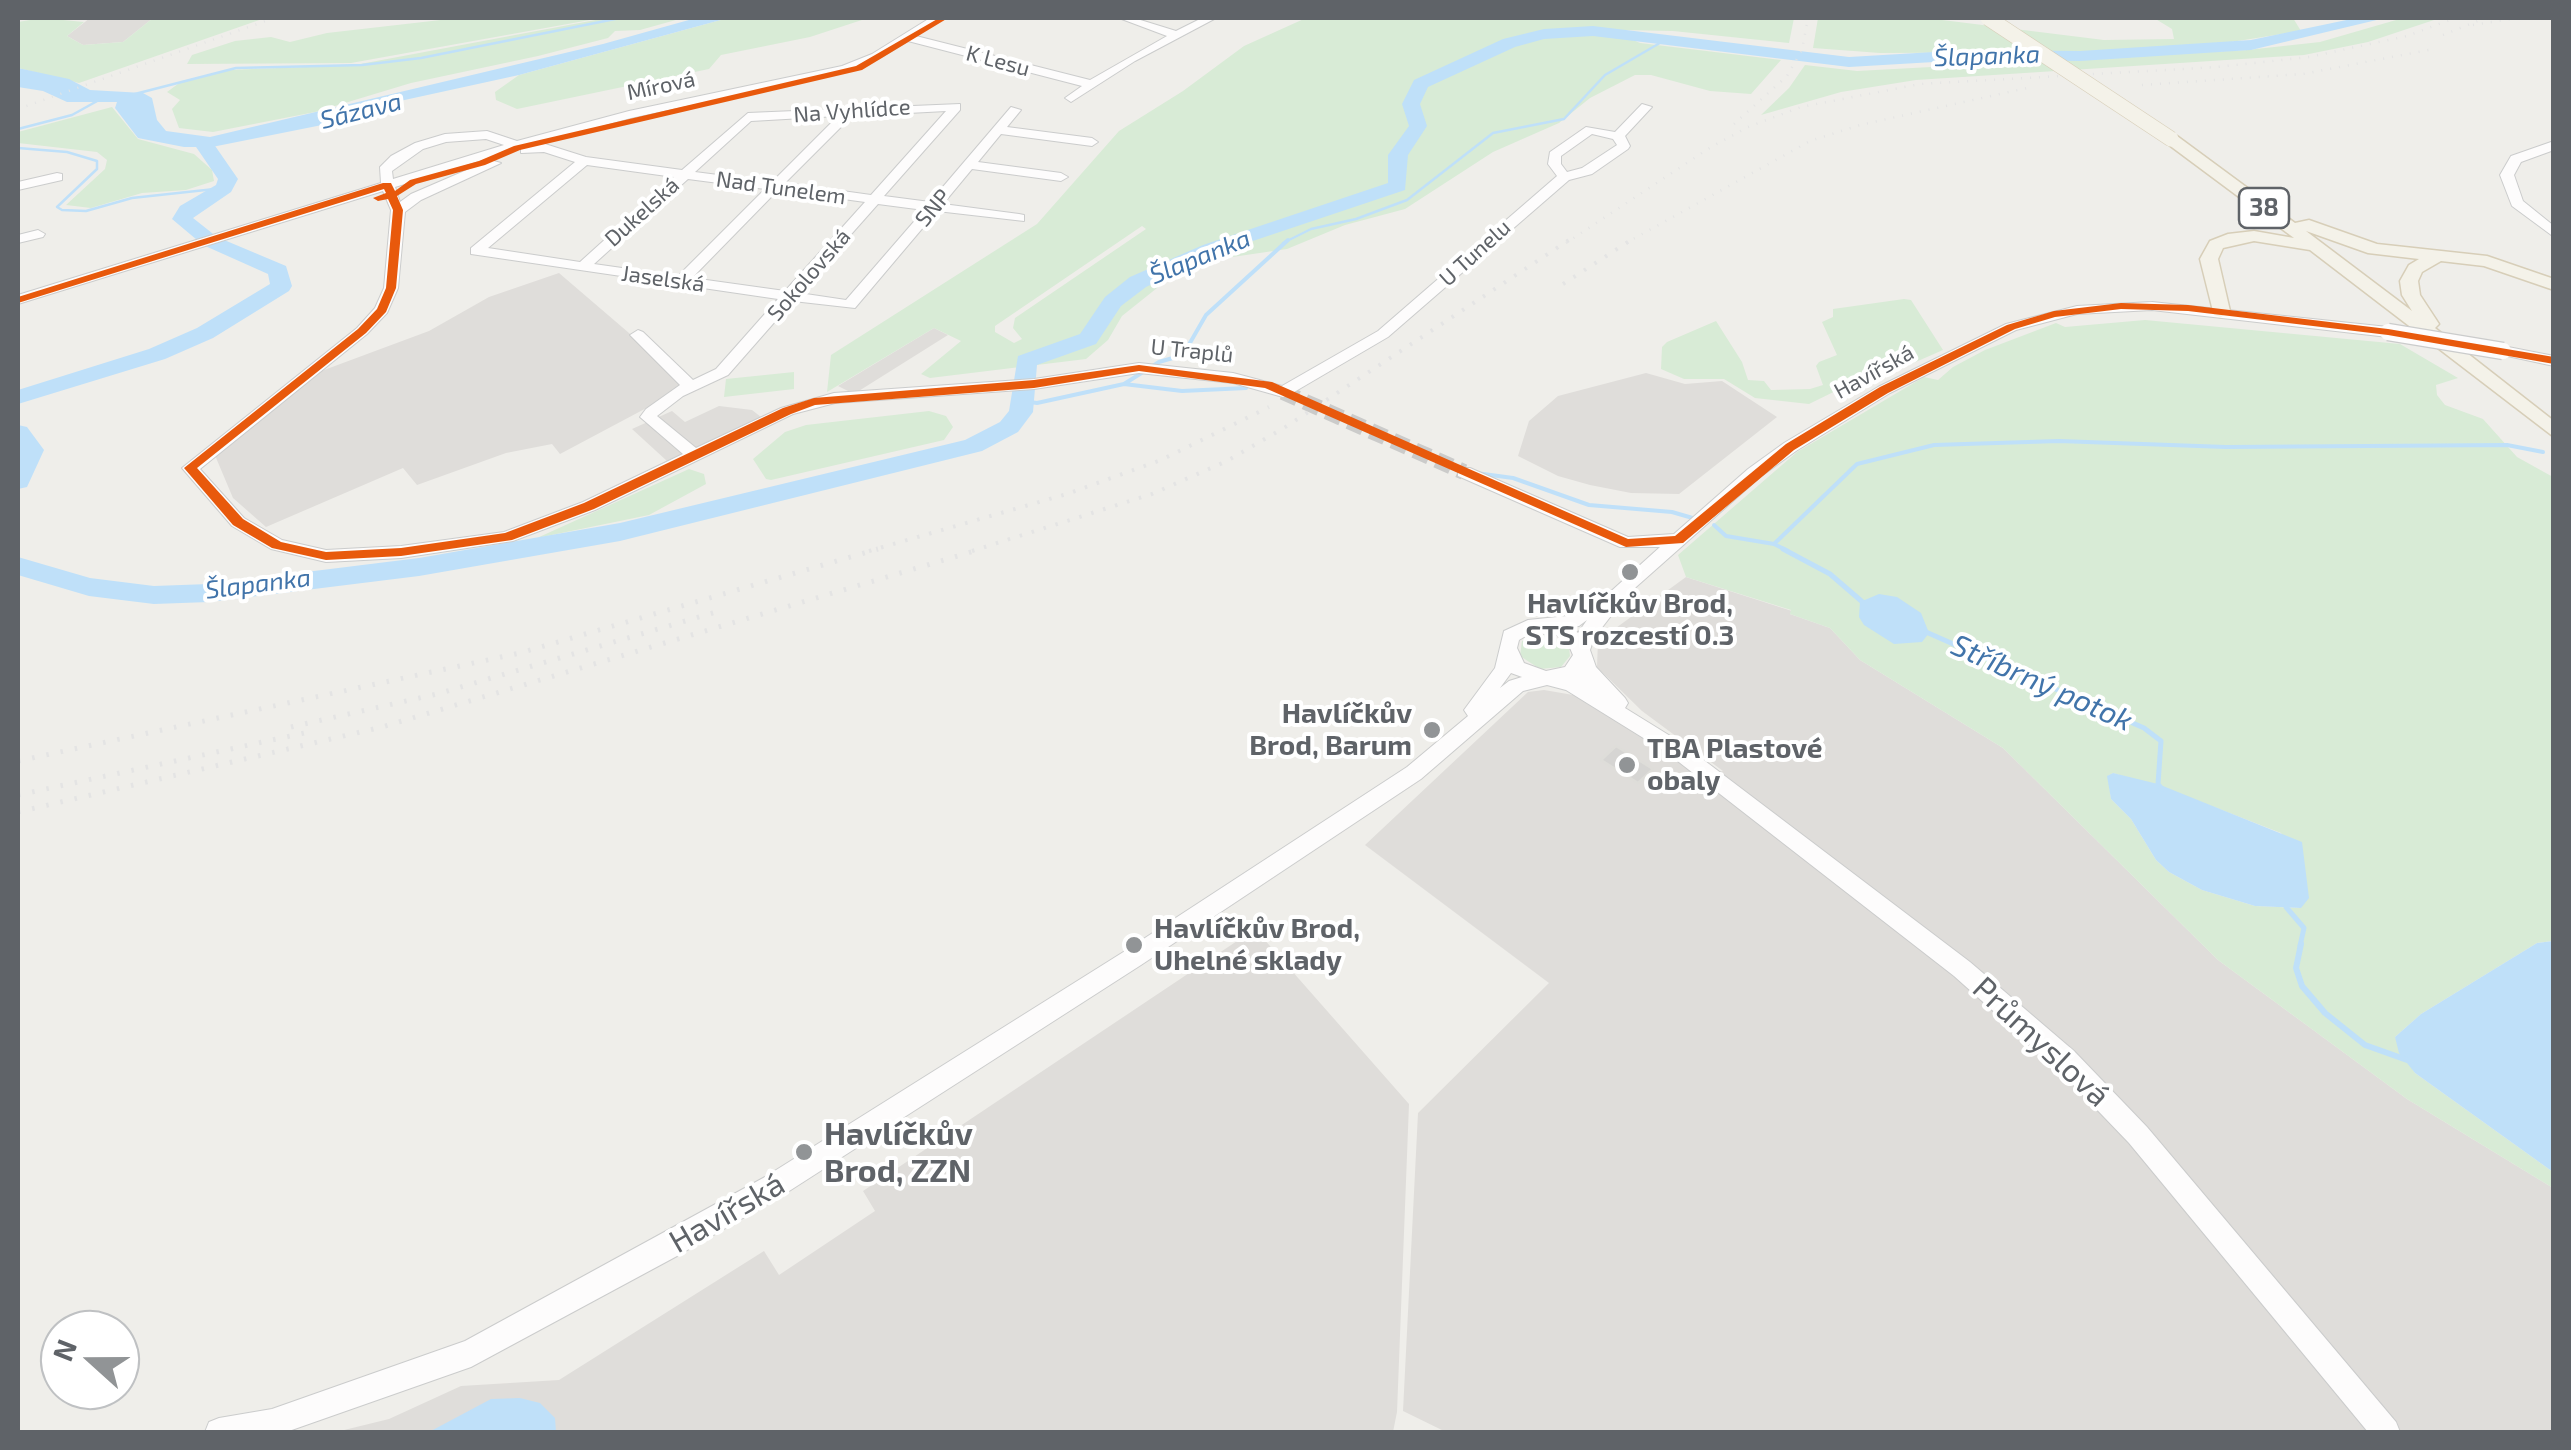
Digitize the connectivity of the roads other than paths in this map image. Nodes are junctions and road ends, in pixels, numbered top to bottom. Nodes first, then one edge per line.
1 (936, 18) edge
2 (1124, 18) edge
3 (1210, 18) edge
4 (1988, 18) edge
5 (1176, 35) junction
6 (906, 37) junction
7 (807, 78) junction
8 (1090, 84) junction
9 (1070, 98) dead end
10 (954, 106) joint
11 (1646, 107) dead end
12 (850, 110) junction
13 (1015, 110) dead end
14 (831, 112) junction
15 (748, 118) joint
16 (997, 130) junction
17 (1618, 136) junction
18 (2171, 139) junction
19 (1092, 142) dead end
20 (518, 145) junction
21 (2554, 145) edge
22 (584, 161) junction
23 (968, 166) junction
24 (684, 175) junction
25 (58, 177) dead end
26 (1061, 177) dead end
27 (1564, 177) junction
28 (387, 184) junction
29 (18, 186) edge
30 (773, 187) junction
31 (874, 200) junction
32 (2262, 206) junction
33 (934, 207) junction
34 (398, 210) junction
35 (1019, 218) dead end
36 (2554, 233) edge
37 (38, 234) dead end
38 (18, 239) edge
39 (2228, 239) junction
40 (2437, 256) junction
41 (582, 267) junction
42 (2357, 276) junction
43 (681, 281) junction
44 (2554, 285) edge
45 (790, 297) junction
46 (18, 300) edge
47 (850, 306) joint
48 (2220, 312) junction
49 (638, 334) dead end
50 (2456, 354) junction
51 (2554, 360) edge
52 (689, 387) junction
53 (1283, 392) joint
54 (2554, 431) edge
55 (694, 456) junction
56 (1464, 472) tunnel mouth
57 (1678, 540) junction
58 (1626, 543) junction
59 (1629, 584) junction
60 (1546, 626) junction
61 (1582, 653) junction
62 (1507, 654) junction
63 (1546, 678) junction
64 (1633, 719) junction
65 (1445, 747) junction
66 (219, 1432) edge
67 (2386, 1432) edge

1 - 6 street, Mírová
2 - 5 street
3 - 5 street
4 - 18 main road, 38, bridge
5 - 8 street
6 - 7 street, Mírová
6 - 8 street, K Lesu
7 - 14 street
7 - 20 street, Mírová
8 - 9 street
10 - 12 street, Na Vyhlídce
10 - 31 street, Sokolovská
11 - 17 street, U Tunelu
12 - 14 street, Na Vyhlídce
12 - 30 street
13 - 16 street, SNP
14 - 15 street, Na Vyhlídce
15 - 24 street, Dukelská
16 - 19 street
16 - 23 street, SNP
17 - 27 street, U Tunelu
17 - 27 street
18 - 32 main road, 38
18 - 39 main road
20 - 28 street, Mírová
20 - 28 street, Mírová
21 - 36 street
22 - 24 street, Nad Tunelem
22 - 34 street, Nad Tunelem
22 - 41 street, Jaselská
23 - 26 street
23 - 33 street, SNP
24 - 30 street, Nad Tunelem
24 - 41 street, Dukelská
25 - 29 street
27 - 53 street, U Tunelu
28 - 34 street
28 - 46 street, Mírová
30 - 31 street, Nad Tunelem
30 - 43 street
31 - 33 street, Nad Tunelem
31 - 45 street, Sokolovská
32 - 40 main road
32 - 42 main road, 38
33 - 35 street, Nad Tunelem
33 - 47 street, SNP
34 - 55 street, U Traplů
37 - 38 street
39 - 42 main road
39 - 48 main road
40 - 44 main road
40 - 50 main road
41 - 43 street, Jaselská
42 - 50 main road, 38
43 - 45 street, Jaselská
45 - 47 street, Jaselská
45 - 52 street, Sokolovská
48 - 51 street, Havířská, bridge
48 - 57 street, Havířská
49 - 52 street
50 - 54 main road, 38
52 - 55 street, Sokolovská
53 - 55 street, U Traplů
56 - 58 street
57 - 58 street
57 - 59 street, Havířská
58 - 59 street
59 - 60 street, Havířská
59 - 61 street, Havířská
60 - 61 street
60 - 62 street, Havířská
61 - 63 street, Havířská
61 - 64 street, Průmyslová
62 - 63 street
62 - 65 street, Havířská
63 - 64 street, Průmyslová
63 - 65 street, Havířská
64 - 67 street, Průmyslová
65 - 66 street, Havířská

